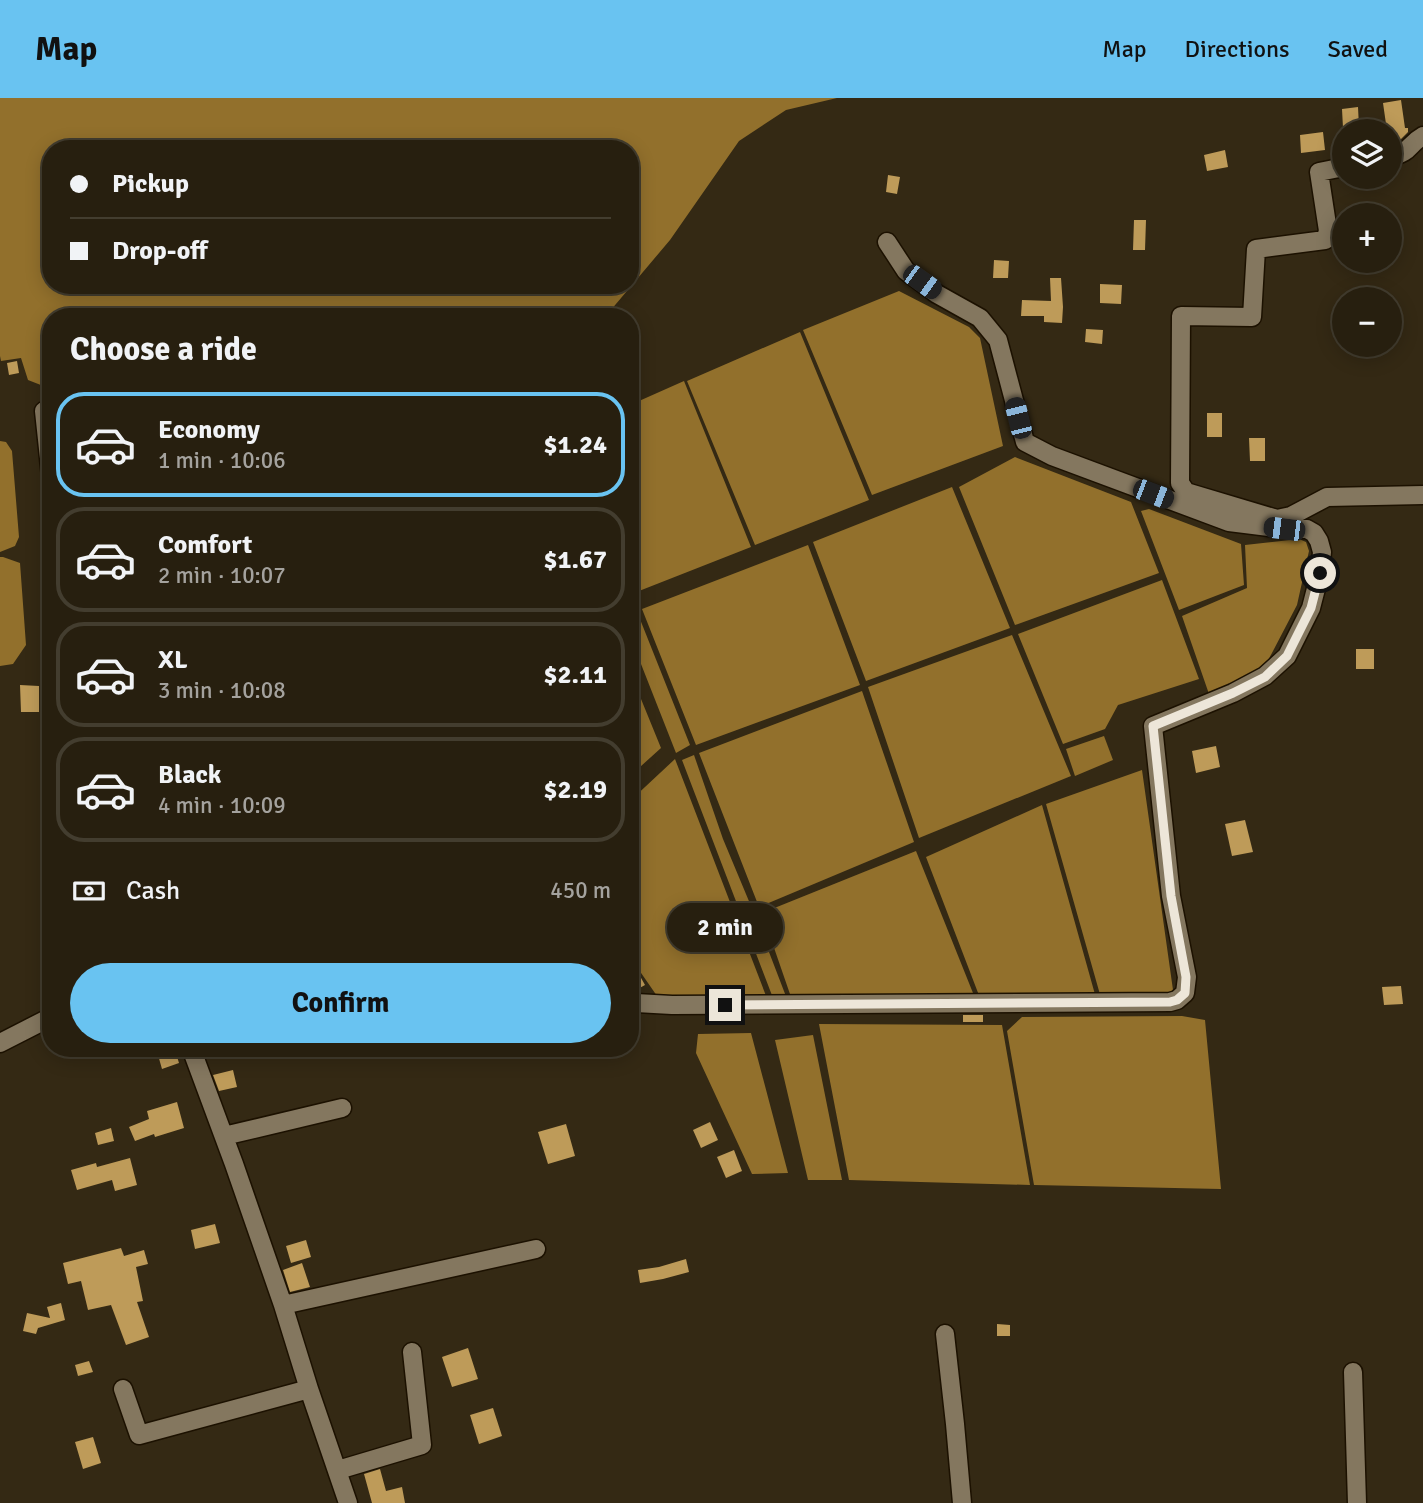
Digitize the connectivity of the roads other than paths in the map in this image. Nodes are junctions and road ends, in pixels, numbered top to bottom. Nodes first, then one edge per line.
1 (1423, 136) edge
2 (1402, 154) edge
3 (1332, 169) edge
4 (887, 242) dead end
5 (1423, 495) edge
6 (639, 1003) edge
7 (42, 1021) edge
8 (0, 1042) edge
9 (194, 1057) edge
10 (342, 1108) dead end
11 (224, 1136) junction
12 (536, 1249) dead end
13 (283, 1305) junction
14 (945, 1334) dead end
15 (412, 1352) dead end
16 (1353, 1371) dead end
17 (123, 1388) dead end
18 (309, 1389) junction
19 (338, 1470) junction
20 (348, 1503) edge
21 (962, 1503) edge
22 (1357, 1503) edge

1 - 2 street
3 - 5 street
4 - 6 street
7 - 8 street
9 - 11 street
10 - 11 street
11 - 13 street
12 - 13 street
13 - 18 street
14 - 21 street
15 - 19 street
16 - 22 street
17 - 18 street
18 - 19 street
19 - 20 street

